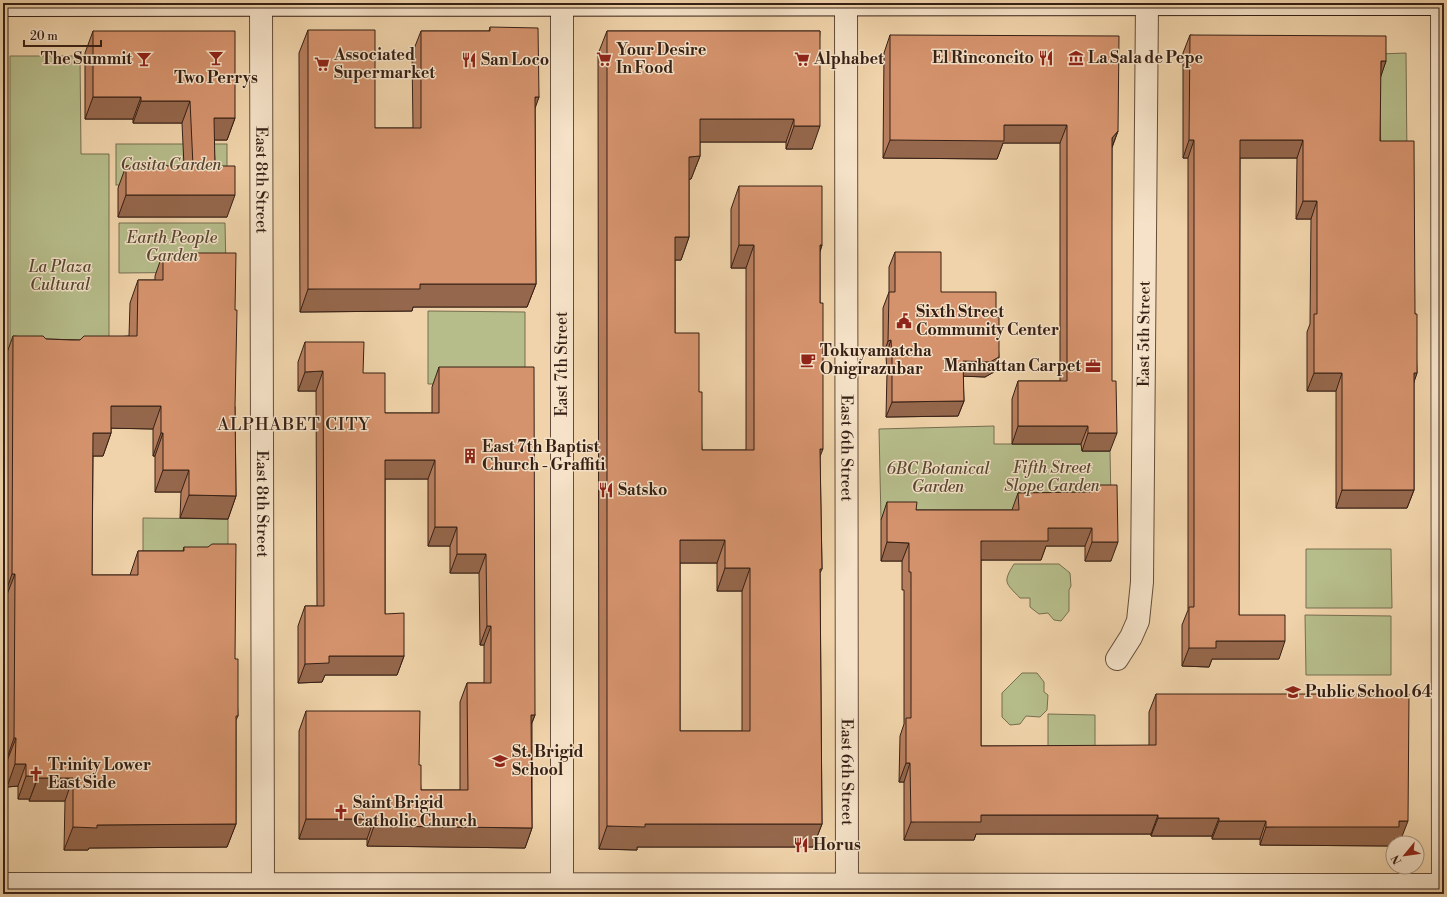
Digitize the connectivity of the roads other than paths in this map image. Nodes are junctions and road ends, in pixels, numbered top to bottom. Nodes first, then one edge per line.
1 (262, 4) edge
2 (562, 4) edge
3 (846, 4) edge
4 (1146, 4) edge
5 (1443, 4) edge
6 (3, 5) edge
7 (1117, 659) dead end
8 (3, 884) edge
9 (263, 884) junction
10 (1443, 888) edge
11 (562, 889) edge
12 (847, 889) edge
13 (1147, 889) edge

1 - 2 street
1 - 6 street
1 - 9 street, East 8th Street
2 - 3 street
2 - 11 street, East 7th Street
3 - 4 street
3 - 12 street, East 6th Street
4 - 5 street
4 - 7 street, East 5th Street
5 - 10 street
8 - 9 street
9 - 11 street
10 - 13 street
11 - 12 street
12 - 13 street

